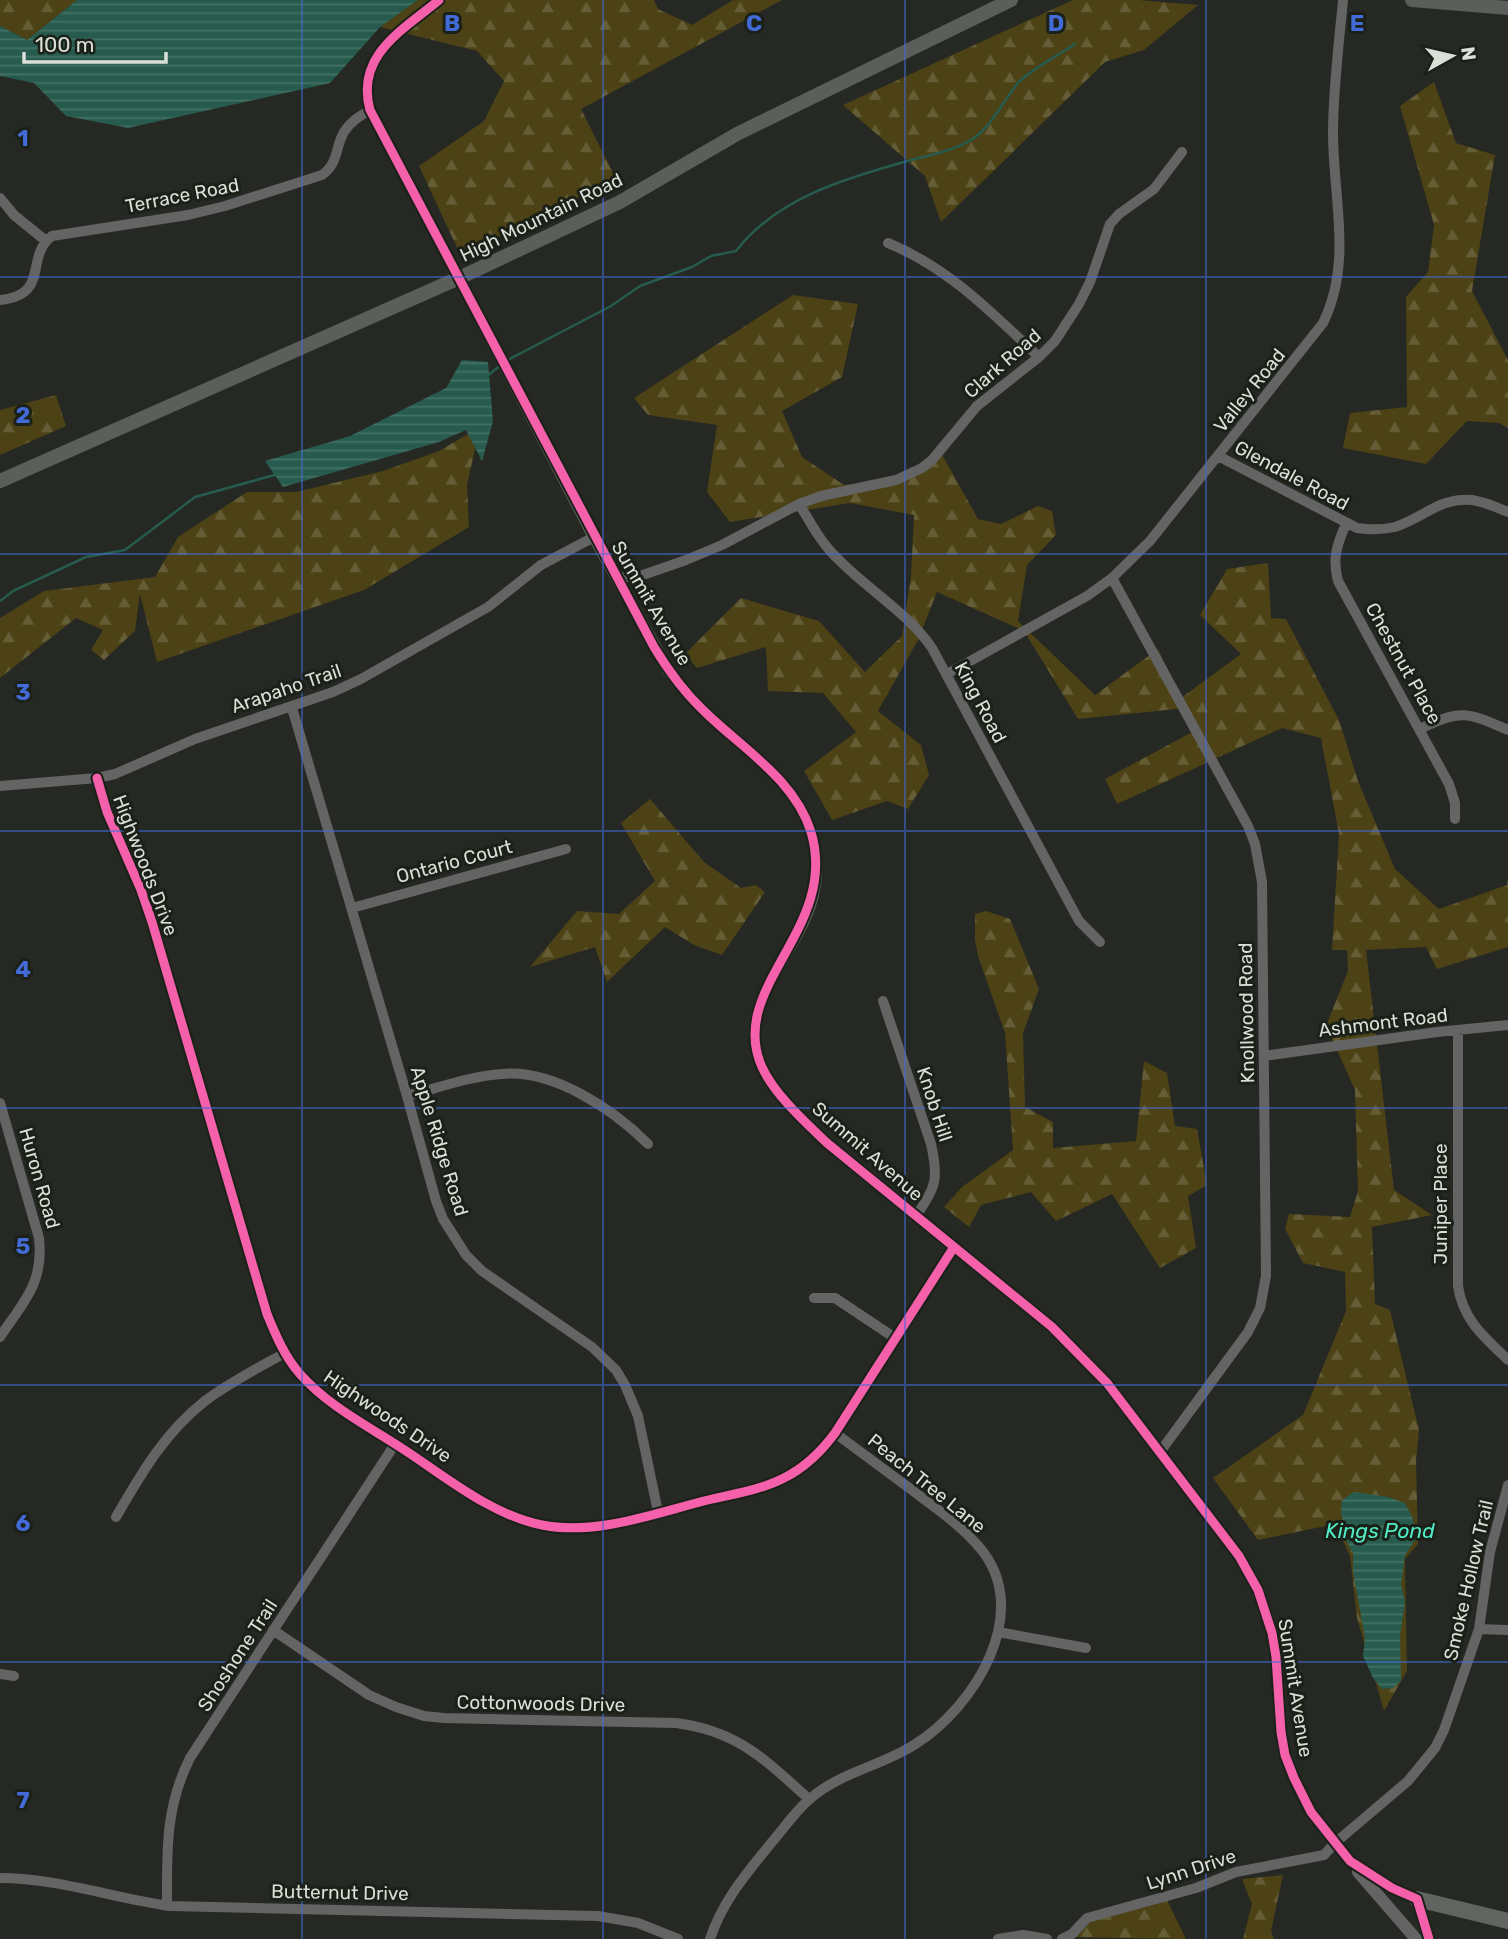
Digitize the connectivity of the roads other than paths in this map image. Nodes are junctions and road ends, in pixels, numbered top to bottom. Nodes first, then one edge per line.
1 (439, 0) edge
2 (1011, 0) edge
3 (1343, 0) edge
4 (1412, 0) edge
5 (1508, 8) edge
6 (370, 110) junction
7 (1182, 152) dead end
8 (0, 198) edge
9 (46, 241) junction
10 (888, 243) dead end
11 (459, 278) junction
12 (0, 300) edge
13 (1039, 357) junction
14 (1218, 456) junction
15 (0, 481) edge
16 (799, 505) junction
17 (1508, 513) edge
18 (1346, 524) junction
19 (594, 537) junction
20 (617, 578) junction
21 (1112, 578) junction
22 (947, 674) junction
23 (292, 708) junction
24 (1420, 729) junction
25 (1508, 730) edge
26 (97, 778) junction
27 (0, 786) edge
28 (1455, 819) dead end
29 (566, 849) dead end
30 (352, 908) junction
31 (1100, 942) dead end
32 (883, 1001) dead end
33 (1508, 1026) edge
34 (1458, 1030) junction
35 (1264, 1056) junction
36 (407, 1096) junction
37 (0, 1103) edge
38 (648, 1144) dead end
39 (916, 1216) junction
40 (954, 1247) junction
41 (814, 1298) dead end
42 (0, 1337) edge
43 (895, 1338) junction
44 (285, 1353) junction
45 (1508, 1360) edge
46 (835, 1433) junction
47 (396, 1444) junction
48 (1160, 1452) junction
49 (1508, 1485) edge
50 (659, 1512) junction
51 (116, 1517) dead end
52 (1479, 1629) junction
53 (274, 1630) junction
54 (1508, 1630) edge
55 (998, 1632) junction
56 (1086, 1648) dead end
57 (0, 1674) edge
58 (14, 1676) dead end
59 (809, 1799) junction
60 (1335, 1843) junction
61 (1350, 1861) junction
62 (0, 1878) edge
63 (1417, 1899) junction
64 (167, 1905) junction
65 (1508, 1921) edge
66 (678, 1939) edge
67 (710, 1939) edge
68 (998, 1939) edge
69 (1047, 1939) edge
70 (1062, 1939) edge
71 (1416, 1939) edge
72 (1429, 1939) edge

1 - 6 street, Summit Avenue
2 - 11 main road, High Mountain Road
3 - 14 street, Valley Road
4 - 5 main road
6 - 9 street, Terrace Road
6 - 11 street, Summit Avenue
7 - 13 street, Clark Road
8 - 9 street
9 - 12 street
10 - 13 street
11 - 15 main road, High Mountain Road
11 - 19 street, Summit Avenue
13 - 16 street, Clark Road
14 - 18 street, Glendale Road
14 - 21 street, Valley Road
16 - 20 street, Clark Road
16 - 22 street, King Road
17 - 18 street, Glendale Road
18 - 24 street, Chestnut Place
19 - 20 street, Summit Avenue
19 - 23 street, Arapaho Trail
20 - 39 street, Summit Avenue
21 - 22 street, Valley Road
21 - 35 street, Knollwood Road
22 - 31 street, King Road
23 - 26 street, Arapaho Trail
23 - 30 street, Apple Ridge Road
24 - 25 street
24 - 28 street, Chestnut Place
26 - 27 street, Arapaho Trail
26 - 44 street, Highwoods Drive
29 - 30 street, Ontario Court
30 - 36 street, Apple Ridge Road
32 - 39 street, Knob Hill
33 - 34 street, Ashmont Road
34 - 35 street, Ashmont Road
34 - 45 street, Juniper Place
35 - 48 street, Knollwood Road
36 - 38 street
36 - 50 street, Apple Ridge Road
37 - 42 street, Huron Road
39 - 40 street, Summit Avenue
40 - 43 street, Highwoods Drive
40 - 48 street, Summit Avenue
41 - 43 street
43 - 46 street, Highwoods Drive
44 - 47 street, Highwoods Drive
44 - 51 street
46 - 50 street, Highwoods Drive
46 - 55 street, Peach Tree Lane
47 - 50 street, Highwoods Drive
47 - 53 street, Shoshone Trail
48 - 60 street, Summit Avenue
49 - 52 street, Smoke Hollow Trail
52 - 54 street
52 - 60 street, Smoke Hollow Trail
53 - 59 street, Cottonwoods Drive
53 - 64 street, Shoshone Trail
55 - 56 street
55 - 59 street, Peach Tree Lane
57 - 58 street
59 - 67 street, Peach Tree Lane
60 - 61 street, Summit Avenue
60 - 70 street, Lynn Drive
61 - 63 street, Summit Avenue
61 - 71 street, Summit Avenue
62 - 64 street, Butternut Drive
63 - 65 highway
63 - 72 street
64 - 66 street, Butternut Drive
68 - 69 street

